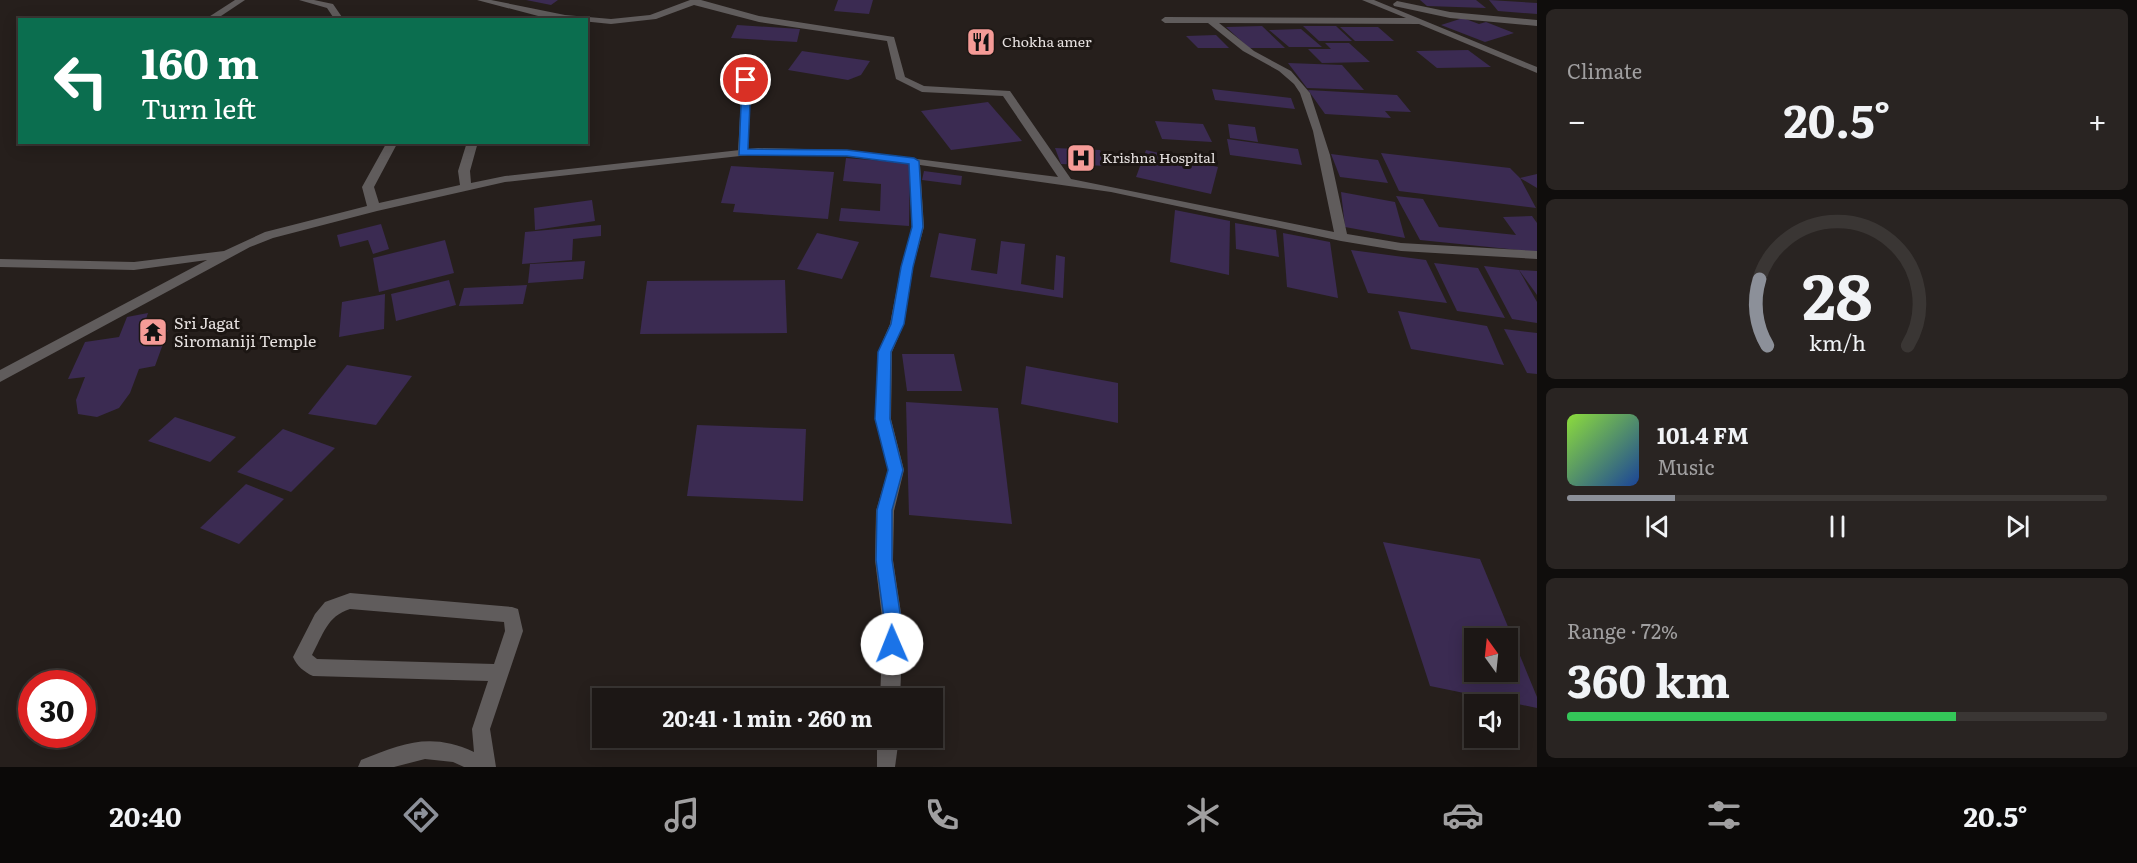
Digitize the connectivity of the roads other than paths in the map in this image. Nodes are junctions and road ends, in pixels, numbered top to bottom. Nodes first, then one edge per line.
1 (241, 0) edge
2 (303, 0) edge
3 (481, 0) edge
4 (1366, 0) edge
5 (1378, 0) edge
6 (696, 1) edge
7 (211, 18) edge
8 (339, 18) edge
9 (1166, 20) dead end
10 (1211, 21) junction
11 (1421, 21) junction
12 (1537, 23) edge
13 (1537, 70) edge
14 (746, 80) dead end
15 (392, 144) edge
16 (472, 144) edge
17 (742, 152) junction
18 (914, 161) junction
19 (1067, 182) junction
20 (466, 187) junction
21 (374, 208) junction
22 (1341, 237) junction
23 (232, 252) junction
24 (1537, 255) edge
25 (0, 263) edge
26 (0, 378) edge
27 (501, 673) junction
28 (890, 688) edge
29 (887, 748) edge
30 (886, 765) edge
31 (368, 767) edge
32 (482, 767) edge
33 (486, 767) edge

1 - 7 street
2 - 8 street
3 - 6 street
4 - 11 street
5 - 12 street
6 - 19 street
9 - 10 street
10 - 11 street
10 - 22 street
11 - 13 street
14 - 17 lane
15 - 21 street
16 - 20 street
17 - 18 street
17 - 20 street
18 - 19 street
18 - 28 street
19 - 22 street
20 - 21 street
21 - 23 street
22 - 24 street
23 - 25 street
23 - 26 street
27 - 27 lane
27 - 33 lane
29 - 30 street
31 - 32 lane

